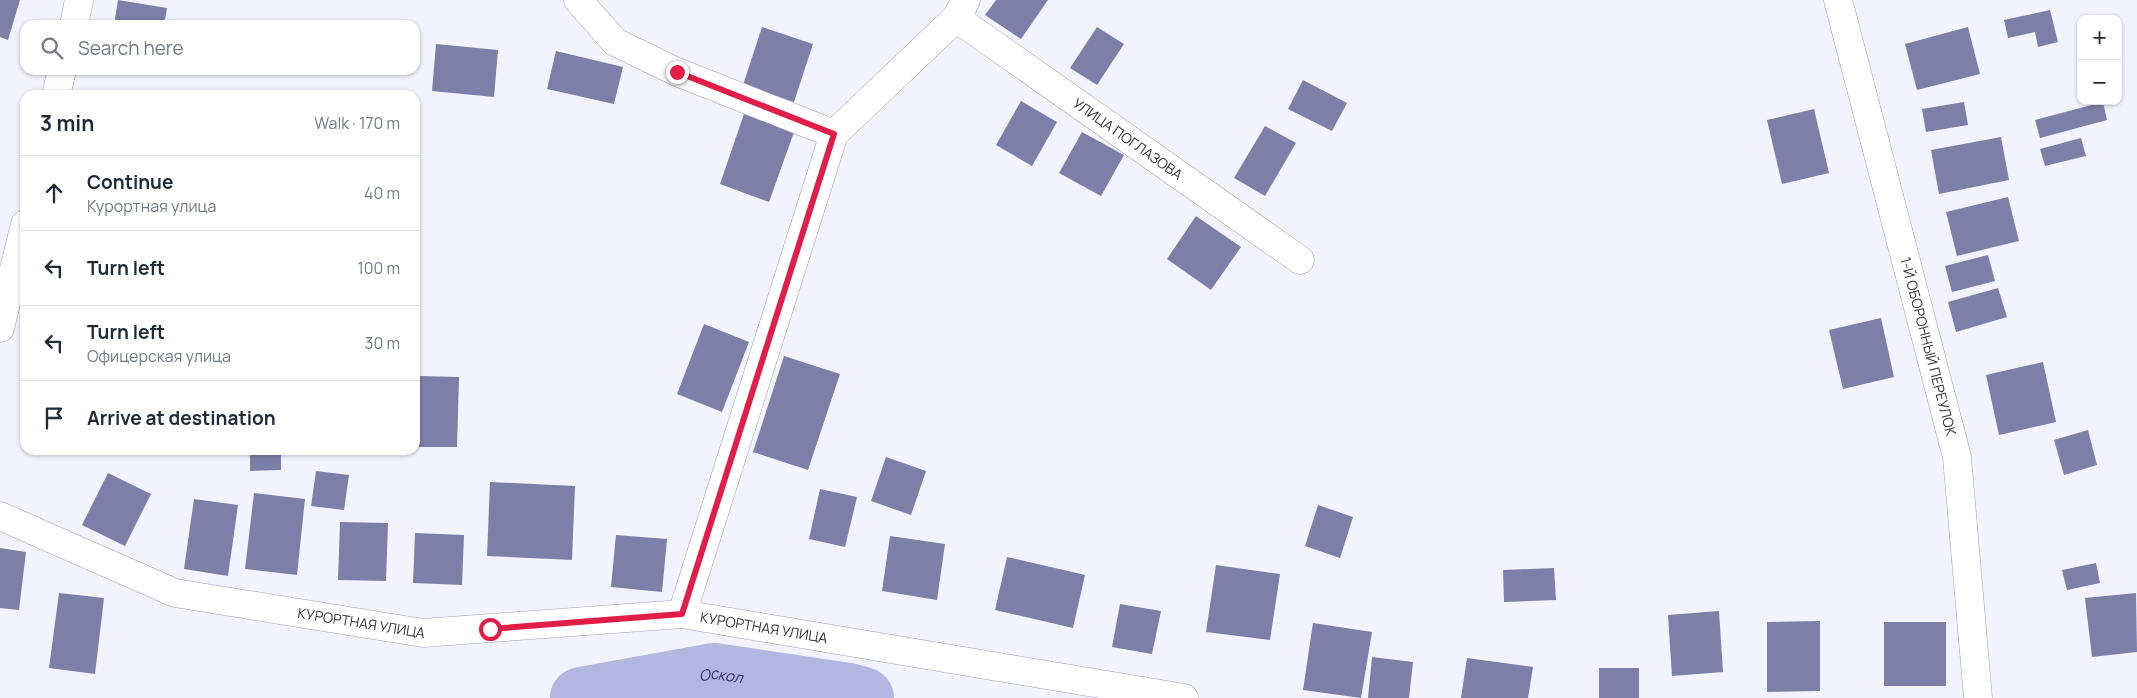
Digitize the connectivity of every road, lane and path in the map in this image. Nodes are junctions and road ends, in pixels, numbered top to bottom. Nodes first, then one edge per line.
1 (79, 0) edge
2 (578, 0) edge
3 (1838, 0) edge
4 (961, 9) edge
5 (75, 20) edge
6 (61, 75) edge
7 (57, 90) edge
8 (834, 134) junction
9 (20, 245) edge
10 (1300, 260) dead end
11 (0, 328) edge
12 (0, 516) edge
13 (682, 614) junction
14 (1184, 698) edge
15 (1978, 698) edge

1 - 5 street
2 - 8 street
3 - 15 street, 1-Й ОБОРОННЫЙ ПЕРЕУЛОК
4 - 8 street
4 - 10 street, УЛИЦА ПОГЛАЗОВА
6 - 7 street
8 - 13 street
9 - 11 street
12 - 13 street, КУРОРТНАЯ УЛИЦА
13 - 14 street, КУРОРТНАЯ УЛИЦА

